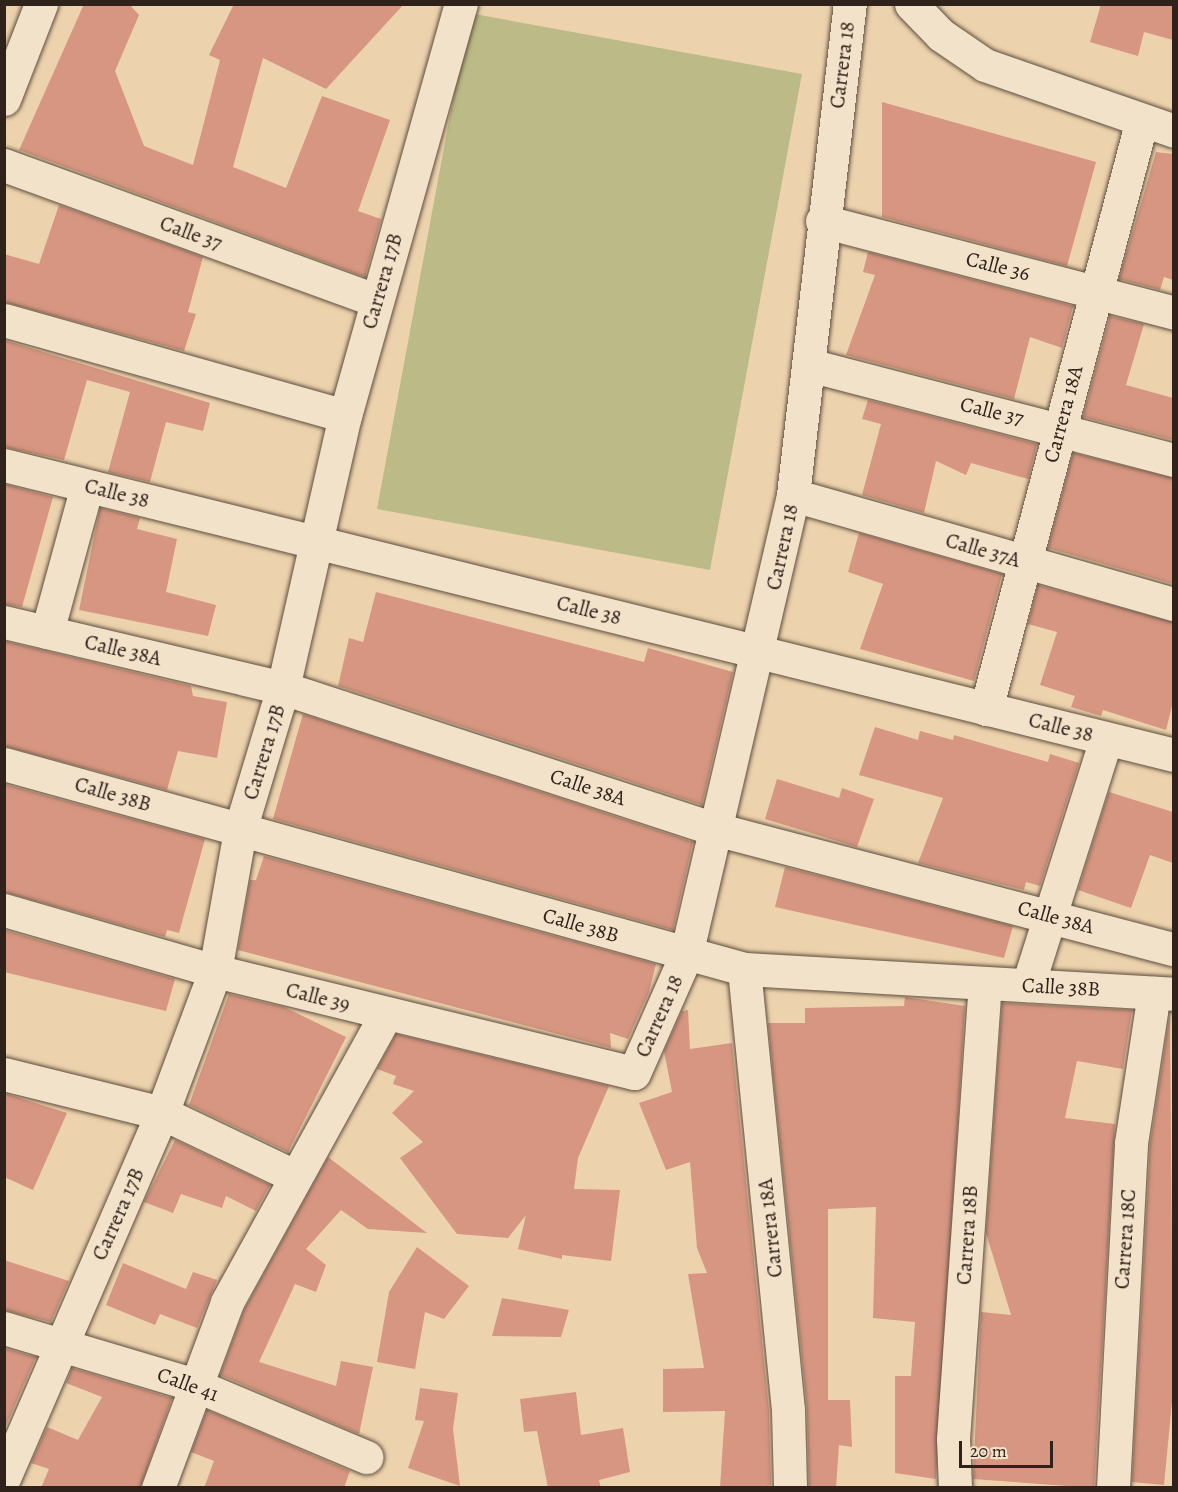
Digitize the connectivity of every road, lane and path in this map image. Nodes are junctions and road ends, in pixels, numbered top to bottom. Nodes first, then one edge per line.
1 (41, 4) edge
2 (461, 4) edge
3 (850, 4) edge
4 (911, 4) edge
5 (4, 99) edge
6 (1142, 120) junction
7 (1173, 131) edge
8 (4, 165) edge
9 (822, 221) junction
10 (1096, 291) junction
11 (377, 301) junction
12 (1173, 313) edge
13 (4, 320) edge
14 (809, 365) junction
15 (345, 416) junction
16 (1060, 428) junction
17 (1173, 460) edge
18 (4, 465) edge
19 (87, 486) junction
20 (793, 495) junction
21 (317, 543) junction
22 (1024, 562) junction
23 (1173, 604) edge
24 (4, 622) edge
25 (47, 632) junction
26 (760, 653) junction
27 (283, 688) junction
28 (986, 709) junction
29 (1106, 739) junction
30 (1173, 755) edge
31 (4, 764) edge
32 (715, 829) junction
33 (240, 830) junction
34 (4, 910) edge
35 (1050, 915) junction
36 (1173, 949) edge
37 (686, 955) junction
38 (744, 969) junction
39 (215, 970) junction
40 (985, 982) junction
41 (1028, 985) junction
42 (1164, 993) edge
43 (386, 1014) junction
44 (634, 1073) joint
45 (4, 1074) edge
46 (162, 1113) junction
47 (294, 1176) junction
48 (4, 1328) edge
49 (62, 1342) junction
50 (195, 1385) junction
51 (366, 1457) dead end
52 (4, 1479) edge
53 (158, 1488) edge
54 (790, 1488) edge
55 (955, 1488) edge
56 (1113, 1488) edge

1 - 5 street
2 - 11 street, Carrera 17B
3 - 9 street, Carrera 18
4 - 6 street
6 - 7 street
6 - 10 street, Carrera 18A
8 - 11 street, Calle 37
9 - 10 street, Calle 36
9 - 14 street, Carrera 18
10 - 12 street, Calle 36
10 - 16 street, Carrera 18A
11 - 15 street, Carrera 17B
13 - 15 street
14 - 16 street, Calle 37
14 - 20 street, Carrera 18
15 - 21 street, Carrera 17B
16 - 17 street, Calle 37
16 - 22 street, Carrera 18A
18 - 19 street, Calle 38
19 - 21 street, Calle 38
19 - 25 street
20 - 22 street, Calle 37A
20 - 26 street, Carrera 18
21 - 26 street, Calle 38
21 - 27 street, Carrera 17B
22 - 23 street, Calle 37A
22 - 28 street, Carrera 18A
24 - 25 street, Calle 38A
25 - 27 street, Calle 38A
26 - 28 street, Calle 38
26 - 32 street, Carrera 18
27 - 32 street, Calle 38A
27 - 33 street, Carrera 17B
28 - 29 street, Calle 38
29 - 30 street, Calle 38
29 - 35 street
31 - 33 street, Calle 38B
32 - 35 street, Calle 38A
32 - 37 street, Carrera 18
33 - 37 street, Calle 38B
33 - 39 street, Carrera 17B
34 - 39 street, Calle 39
35 - 36 street, Calle 38A
35 - 41 street
37 - 38 street, Calle 38B
37 - 44 street, Carrera 18
38 - 40 street, Calle 38B
38 - 54 street, Carrera 18A
39 - 43 street, Calle 39
39 - 46 street, Carrera 17B
40 - 41 street, Calle 38B
40 - 55 street, Carrera 18B
41 - 42 street, Calle 38B
42 - 56 street, Carrera 18C
43 - 44 street, Calle 39
43 - 47 street
45 - 46 street
46 - 47 street
46 - 49 street, Carrera 17B
47 - 50 street
48 - 49 street, Calle 41
49 - 50 street, Calle 41
49 - 52 street, Carrera 17B
50 - 51 street, Calle 41
50 - 53 street

